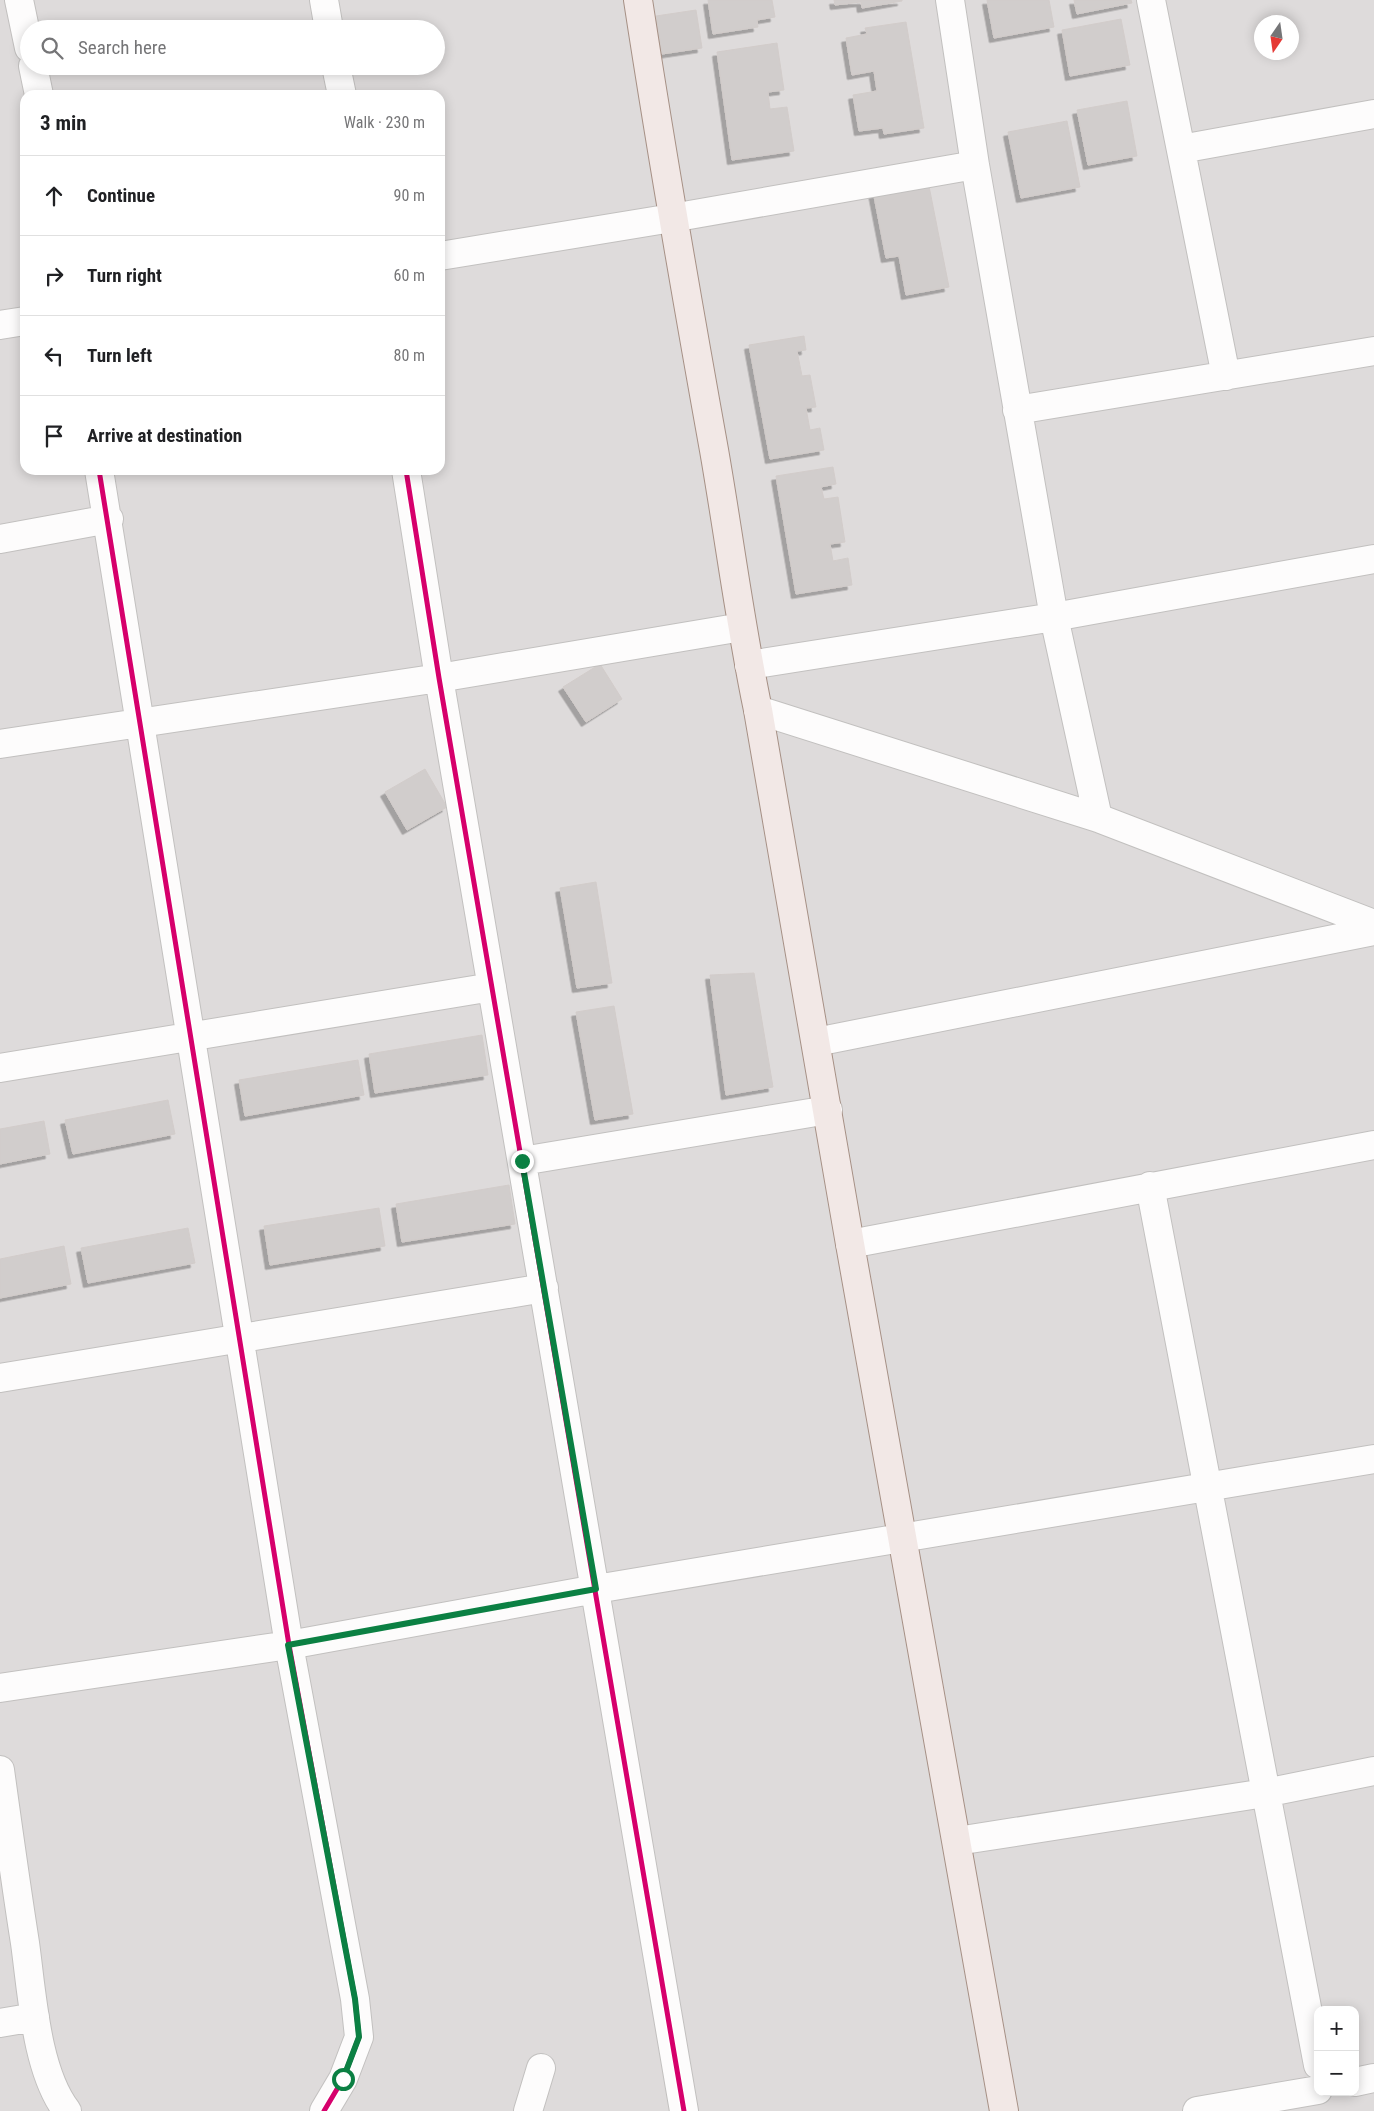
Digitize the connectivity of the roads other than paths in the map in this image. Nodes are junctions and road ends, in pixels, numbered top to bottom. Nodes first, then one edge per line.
1 (19, 0) edge
2 (324, 0) edge
3 (638, 0) edge
4 (950, 0) edge
5 (1151, 0) edge
6 (23, 20) edge
7 (327, 20) edge
8 (34, 75) edge
9 (338, 75) edge
10 (37, 90) edge
11 (341, 90) edge
12 (1374, 114) edge
13 (1181, 149) junction
14 (975, 165) junction
15 (672, 218) junction
16 (445, 255) edge
17 (20, 322) edge
18 (0, 325) edge
19 (1374, 351) edge
20 (1226, 376) junction
21 (1017, 410) junction
22 (101, 475) edge
23 (407, 475) edge
24 (109, 519) junction
25 (0, 539) edge
26 (1374, 559) edge
27 (1054, 617) junction
28 (742, 627) junction
29 (748, 665) junction
30 (439, 678) junction
31 (758, 710) junction
32 (140, 722) junction
33 (0, 744) edge
34 (1098, 818) junction
35 (1374, 924) edge
36 (1374, 931) edge
37 (492, 986) junction
38 (190, 1036) junction
39 (816, 1042) junction
40 (0, 1068) edge
41 (828, 1110) junction
42 (1374, 1145) edge
43 (522, 1161) junction
44 (1150, 1186) junction
45 (850, 1244) junction
46 (544, 1288) junction
47 (238, 1338) junction
48 (0, 1378) edge
49 (1374, 1459) edge
50 (1206, 1485) junction
51 (903, 1538) junction
52 (596, 1589) junction
53 (288, 1645) junction
54 (0, 1688) edge
55 (0, 1770) edge
56 (1374, 1771) edge
57 (1265, 1793) junction
58 (957, 1841) junction
59 (35, 2017) junction
60 (0, 2023) edge
61 (1315, 2051) edge
62 (541, 2068) dead end
63 (1374, 2078) edge
64 (1359, 2081) edge
65 (1314, 2091) edge
66 (1324, 2096) edge
67 (67, 2111) edge
68 (324, 2111) edge
69 (528, 2111) edge
70 (684, 2111) edge
71 (1004, 2111) edge
72 (1197, 2111) edge
73 (1327, 2111) edge

1 - 6 street
2 - 7 street
3 - 15 main road
4 - 14 street
5 - 13 street
8 - 10 street
9 - 11 street
12 - 13 street
13 - 20 street
14 - 15 street
14 - 21 street
15 - 16 street
15 - 28 main road
17 - 18 street
19 - 20 street
20 - 21 street
21 - 27 street
22 - 24 street
23 - 30 street
24 - 25 street
24 - 32 street
26 - 27 street
27 - 29 street
27 - 34 street
28 - 29 main road
28 - 30 street
29 - 31 main road
30 - 32 street
30 - 37 street
31 - 34 street
31 - 39 main road
32 - 33 street
32 - 38 street
34 - 35 street
36 - 39 street
37 - 38 street
37 - 43 street
38 - 40 street
38 - 47 street
39 - 41 main road
41 - 43 street
41 - 45 main road
42 - 44 street
43 - 46 street
44 - 45 street
44 - 50 street
45 - 51 main road
46 - 47 street
46 - 52 street
47 - 48 street
47 - 53 street
49 - 50 street
50 - 51 street
50 - 57 street
51 - 52 street
51 - 58 main road
52 - 53 street
52 - 70 street
53 - 54 street
53 - 68 street
55 - 59 street
56 - 57 street
57 - 58 street
57 - 61 street
58 - 71 main road
59 - 60 street
59 - 67 street
62 - 69 street
63 - 64 street
65 - 72 street
66 - 73 street

